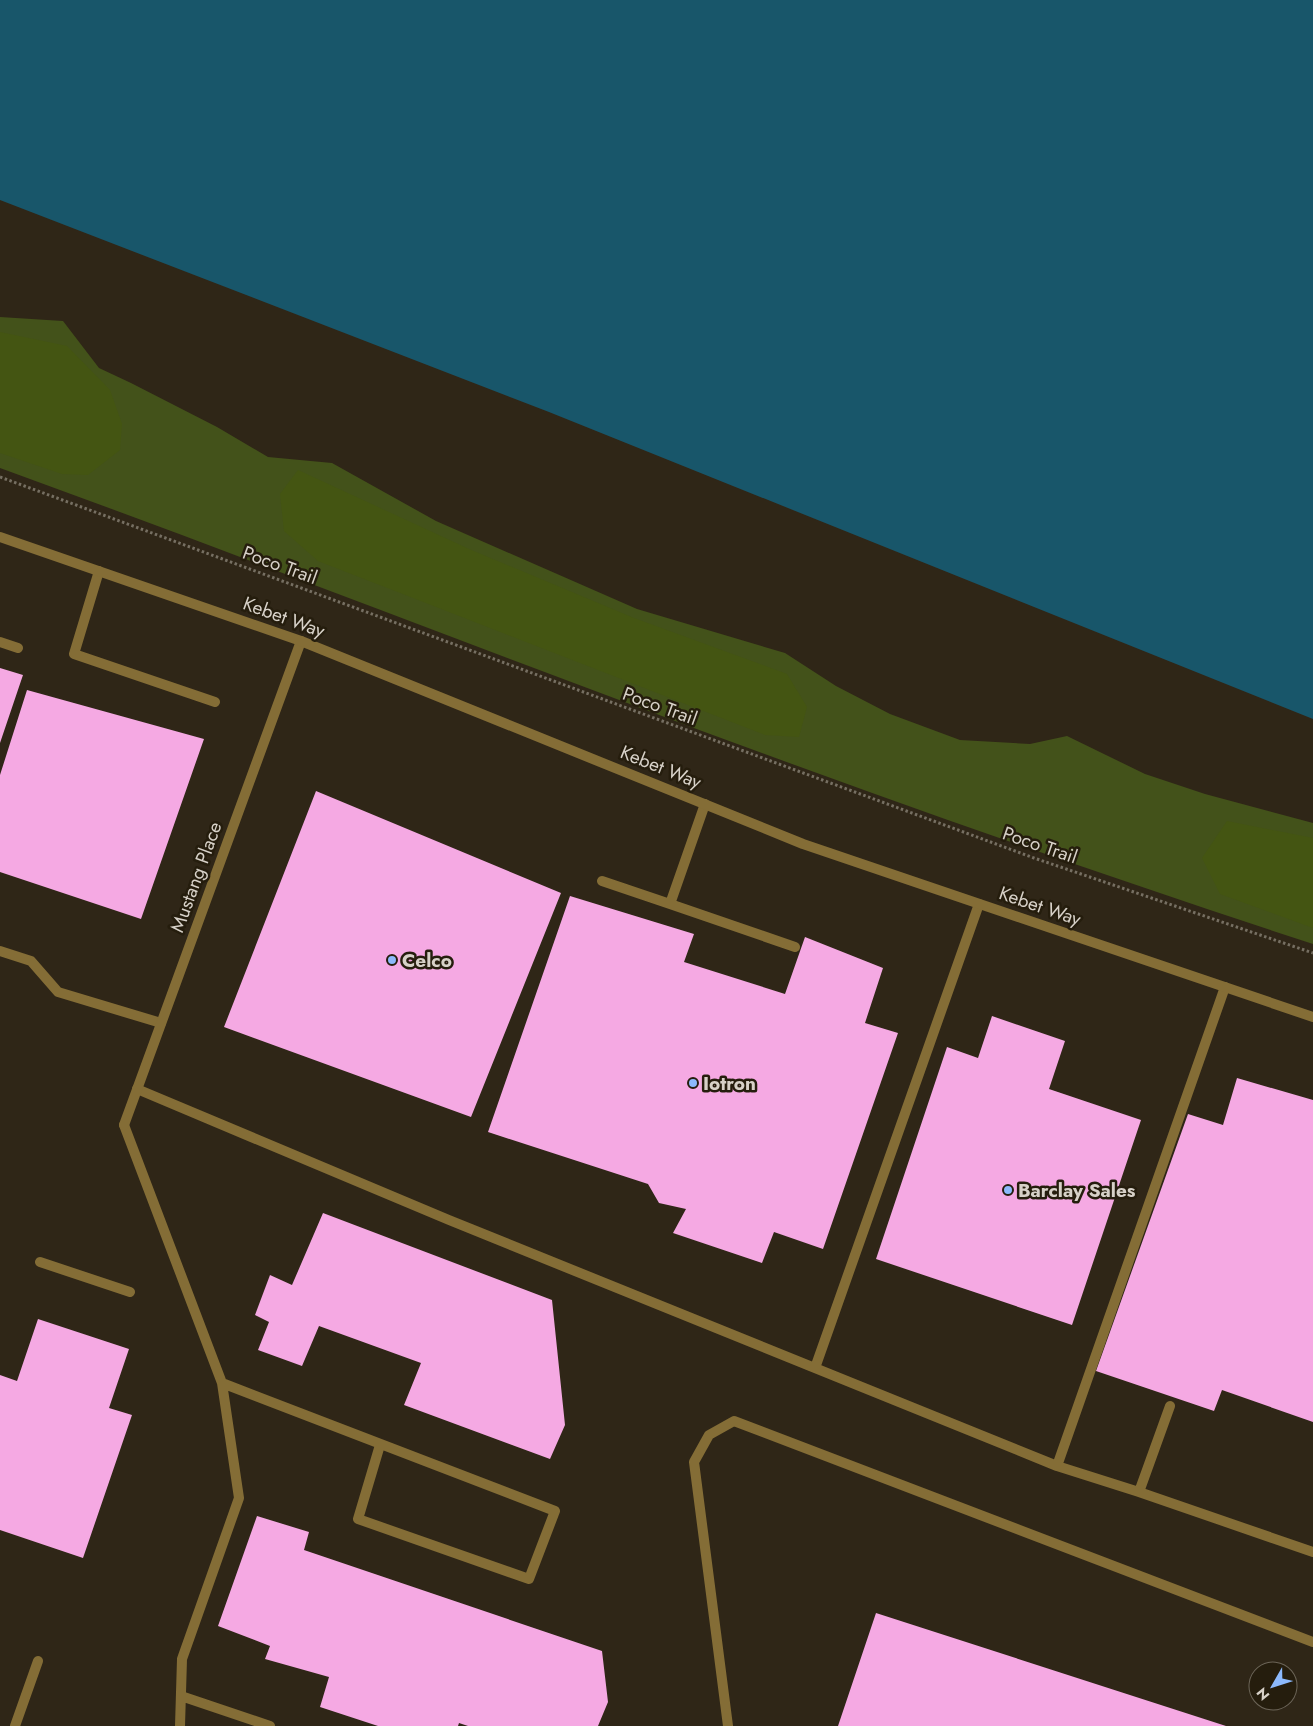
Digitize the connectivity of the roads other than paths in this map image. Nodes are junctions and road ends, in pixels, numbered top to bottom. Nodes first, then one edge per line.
1 (0, 537) edge
2 (99, 571) junction
3 (300, 641) junction
4 (0, 642) edge
5 (18, 648) dead end
6 (215, 702) dead end
7 (705, 804) junction
8 (602, 881) dead end
9 (670, 904) junction
10 (979, 904) junction
11 (795, 947) dead end
12 (0, 951) edge
13 (1225, 987) junction
14 (1313, 1017) edge
15 (161, 1023) junction
16 (138, 1089) junction
17 (40, 1262) dead end
18 (130, 1292) dead end
19 (815, 1368) junction
20 (222, 1383) junction
21 (1170, 1406) dead end
22 (380, 1445) junction
23 (1057, 1466) junction
24 (1139, 1492) junction
25 (1313, 1552) edge
26 (1313, 1642) edge
27 (38, 1661) dead end
28 (180, 1696) junction
29 (15, 1726) edge
30 (180, 1726) edge
31 (270, 1726) edge
32 (728, 1726) edge

1 - 2 street, Kebet Way
2 - 3 street, Kebet Way
2 - 6 street
3 - 7 street, Kebet Way
3 - 15 street, Mustang Place
4 - 5 street
7 - 9 street
7 - 10 street, Kebet Way
8 - 9 street
9 - 11 street
10 - 13 street, Kebet Way
10 - 19 street
12 - 15 street
13 - 14 street, Kebet Way
13 - 23 street
15 - 16 street, Mustang Place
16 - 19 street
16 - 20 street, Mustang Place
17 - 18 street
19 - 23 street
20 - 22 street
20 - 28 street
21 - 24 street
22 - 22 street
23 - 24 street
24 - 25 street
26 - 32 street
27 - 29 street
28 - 30 street
28 - 31 street

